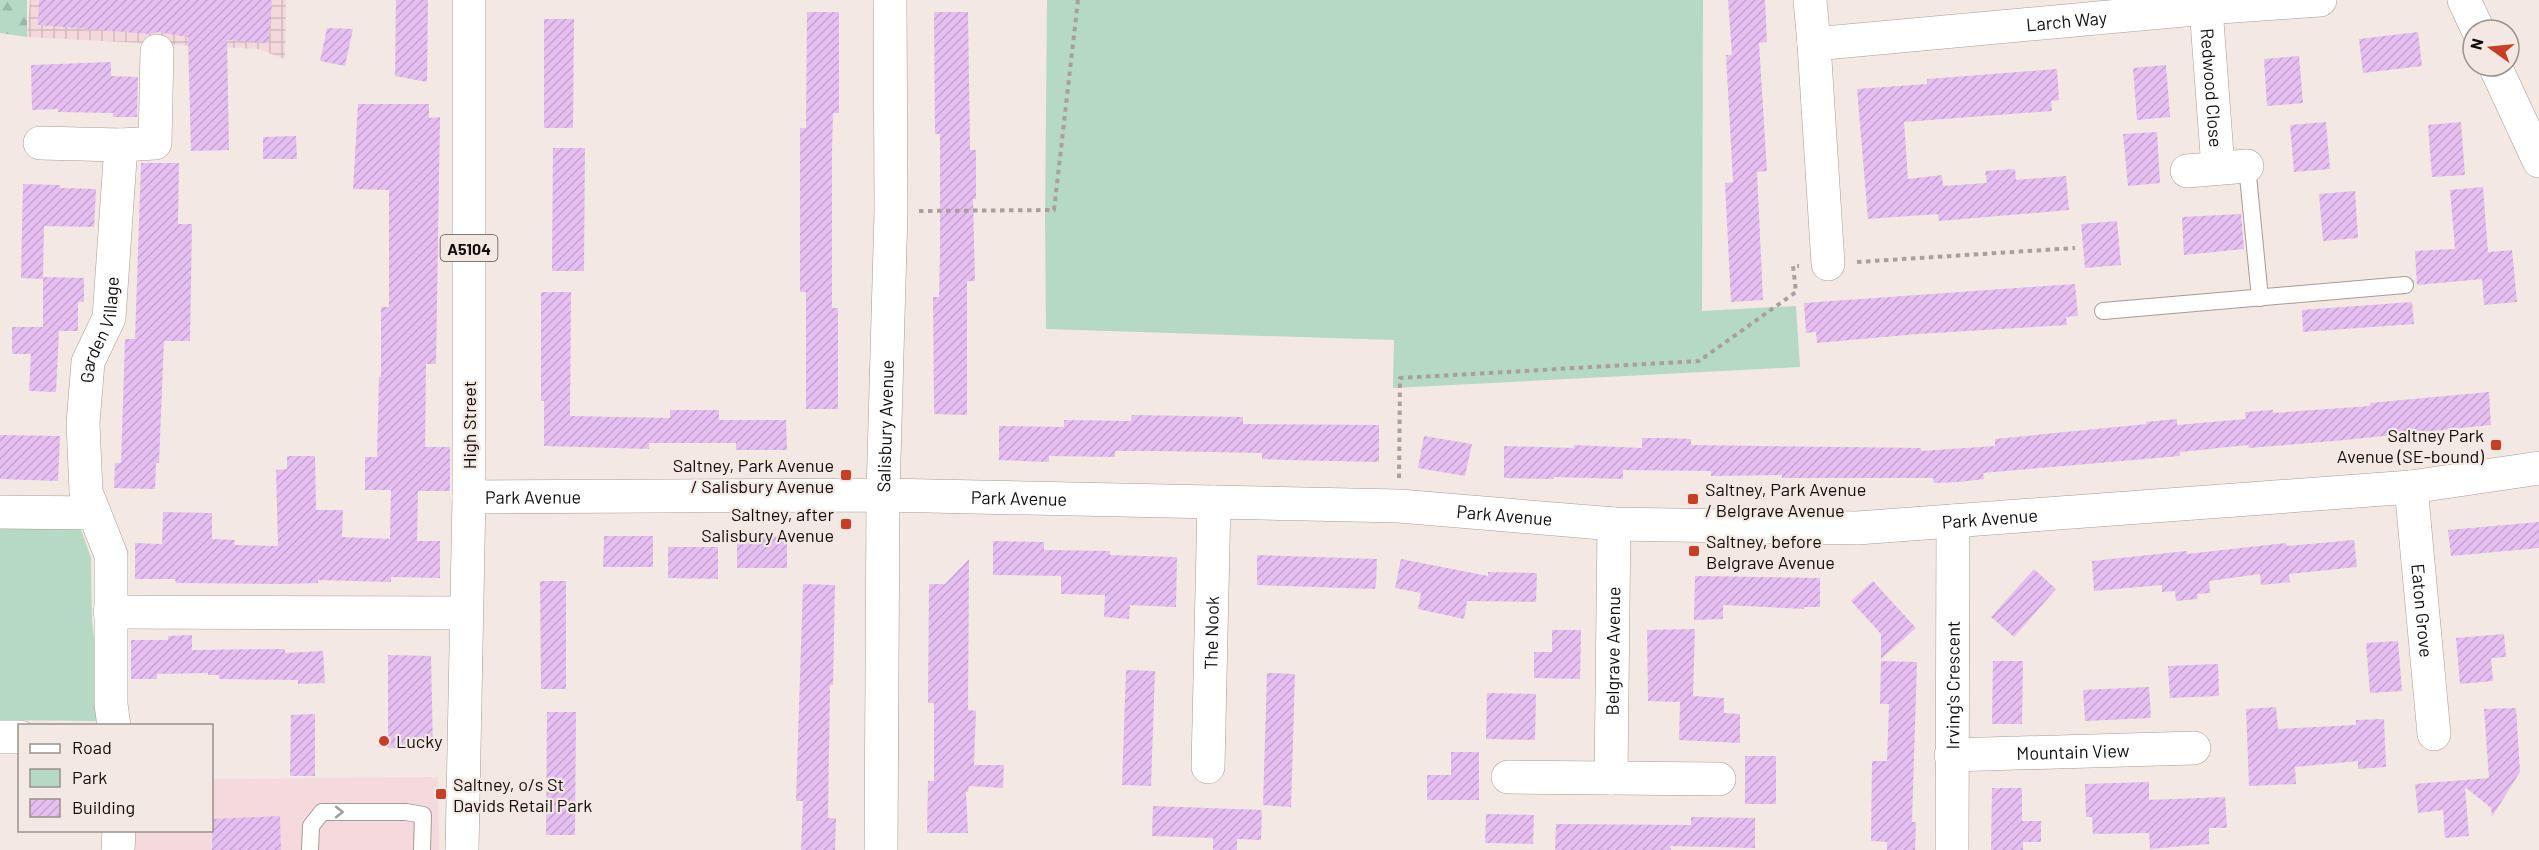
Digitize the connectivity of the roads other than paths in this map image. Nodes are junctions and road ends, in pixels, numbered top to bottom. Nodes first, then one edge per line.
1 (469, 0) edge
2 (890, 0) edge
3 (1810, 0) edge
4 (2320, 0) edge
5 (2464, 0) edge
6 (2206, 8) junction
7 (2472, 18) edge
8 (1814, 44) junction
9 (157, 51) dead end
10 (2501, 78) edge
11 (40, 143) dead end
12 (121, 145) junction
13 (2539, 161) edge
14 (2217, 168) joint
15 (1828, 264) road end
16 (2405, 285) dead end
17 (2260, 298) junction
18 (2103, 311) dead end
19 (2539, 468) edge
20 (2411, 487) junction
21 (883, 495) junction
22 (469, 496) junction
23 (1214, 502) junction
24 (0, 512) edge
25 (94, 513) junction
26 (1953, 521) junction
27 (1614, 524) junction
28 (110, 612) junction
29 (466, 613) junction
30 (114, 724) edge
31 (2434, 735) dead end
32 (0, 737) edge
33 (18, 737) edge
34 (2194, 748) dead end
35 (1951, 755) junction
36 (1208, 766) dead end
37 (1508, 777) dead end
38 (1611, 778) junction
39 (1719, 779) dead end
40 (119, 832) edge
41 (118, 850) edge
42 (310, 850) edge
43 (422, 850) edge
44 (462, 850) edge
45 (881, 850) edge
46 (1952, 850) edge

1 - 22 street, High Street / A5104
2 - 21 street, Salisbury Avenue
3 - 8 street
4 - 6 street, Larch Way
5 - 7 street
6 - 8 street, Larch Way
6 - 14 street, Redwood Close
8 - 15 street
9 - 12 street
10 - 13 street
11 - 12 street
12 - 25 street, Garden Village
14 - 17 lane
16 - 17 lane
17 - 18 lane
19 - 20 street, Park Avenue
20 - 26 street, Park Avenue
20 - 31 street, Eaton Grove
21 - 22 street, Park Avenue
21 - 23 street, Park Avenue
21 - 45 street, Salisbury Avenue
22 - 29 street, High Street / A5104
23 - 27 street, Park Avenue
23 - 36 street, The Nook
24 - 25 street
25 - 28 street, Garden Village
26 - 27 street, Park Avenue
26 - 35 street, Irving's Crescent
27 - 38 street, Belgrave Avenue
28 - 29 street
28 - 30 street, Garden Village
29 - 44 street, High Street / A5104
32 - 33 street
34 - 35 street, Mountain View
35 - 46 street, Irving's Crescent
37 - 38 street
38 - 39 street
40 - 41 street
42 -> 43 lane

